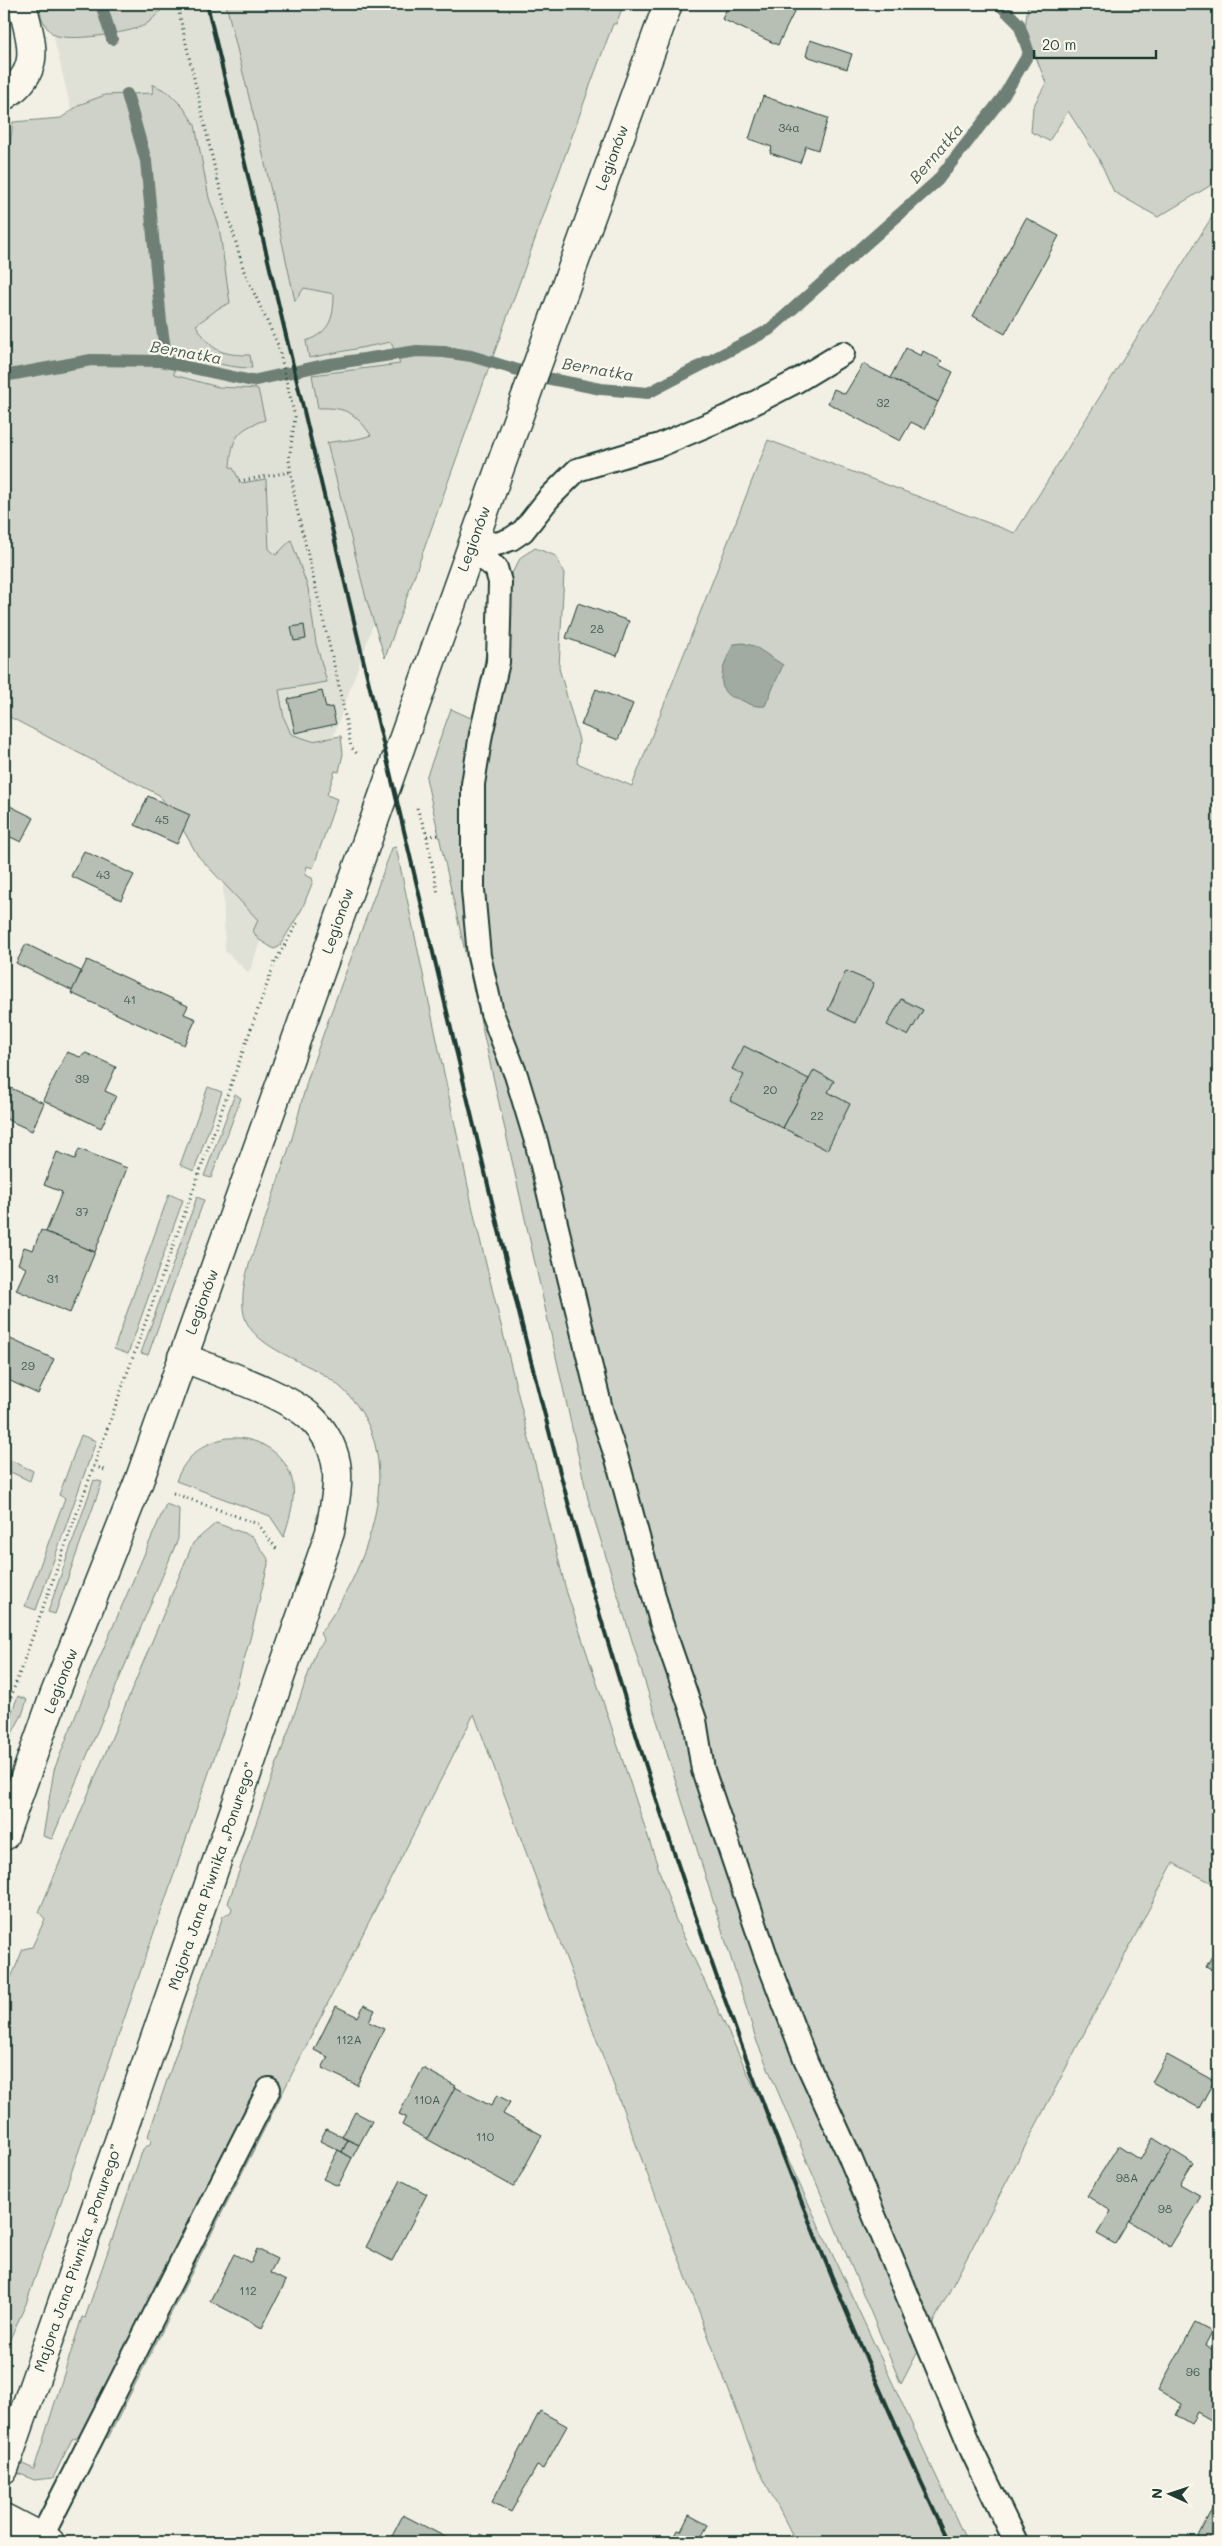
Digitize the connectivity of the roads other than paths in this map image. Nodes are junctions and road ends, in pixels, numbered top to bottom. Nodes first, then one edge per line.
1 (22, 4) edge
2 (668, 4) edge
3 (4, 96) edge
4 (842, 353) dead end
5 (473, 545) junction
6 (182, 1357) junction
7 (4, 1836) edge
8 (268, 2089) dead end
9 (4, 2469) edge
10 (4, 2518) edge
11 (46, 2540) edge
12 (1016, 2542) edge

1 - 3 street
2 - 5 street, Legionów
4 - 5 lane
5 - 6 street, Legionów
5 - 12 lane
6 - 7 street, Legionów
6 - 9 street, Majora Jana Piwnika „Ponurego”
8 - 11 lane
10 - 11 street

